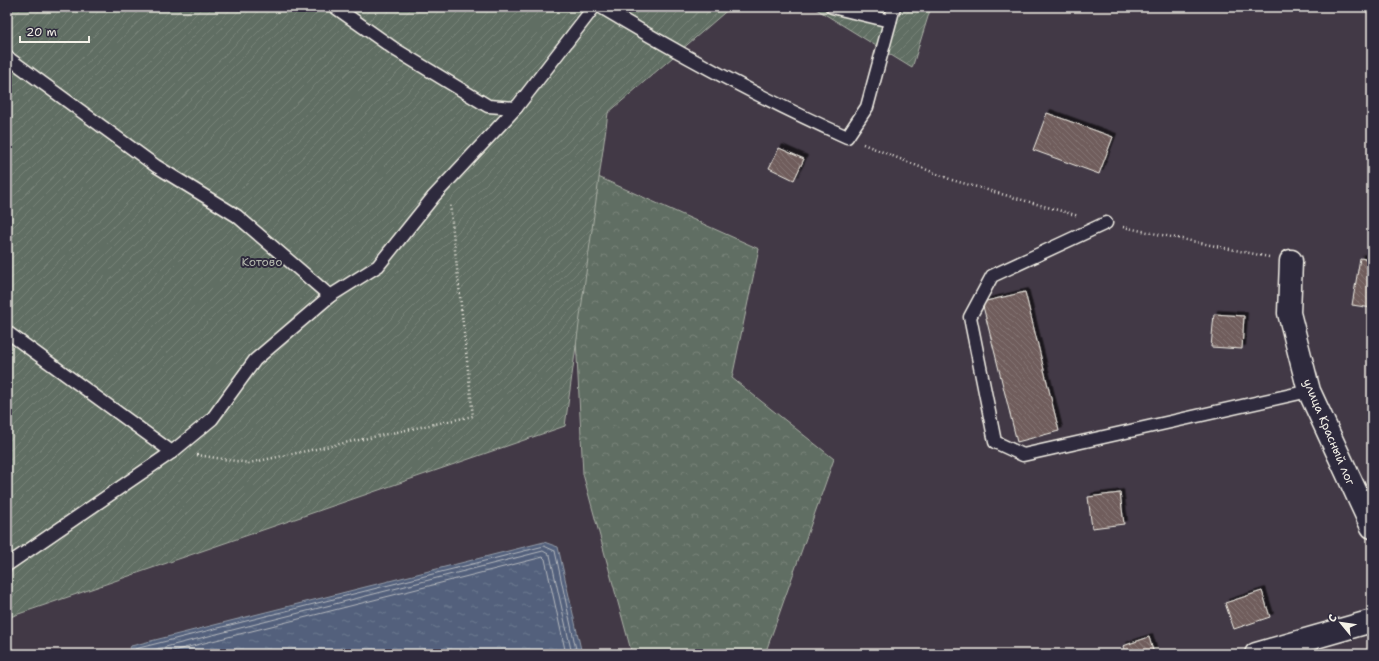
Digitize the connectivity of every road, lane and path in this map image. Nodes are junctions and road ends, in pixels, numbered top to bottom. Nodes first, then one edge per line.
1 (335, 7) edge
2 (594, 7) edge
3 (601, 7) edge
4 (832, 7) edge
5 (894, 7) edge
6 (890, 21) junction
7 (7, 57) edge
8 (516, 108) junction
9 (847, 137) junction
10 (448, 181) junction
11 (1106, 223) junction
12 (1291, 261) joint
13 (330, 296) junction
14 (7, 332) edge
15 (1309, 391) junction
16 (172, 452) junction
17 (1372, 527) edge
18 (7, 565) edge
19 (1372, 622) edge
20 (1256, 654) edge

1 - 8 lane
2 - 8 lane
3 - 9 lane
4 - 6 lane
5 - 6 lane
6 - 9 lane
7 - 13 lane
8 - 10 lane
9 - 11 path
10 - 13 lane
10 - 16 path
11 - 12 path
11 - 15 lane
12 - 15 street, улица Красный лог
13 - 16 lane
14 - 16 lane
15 - 17 street, улица Красный лог
16 - 18 lane
19 - 20 street

